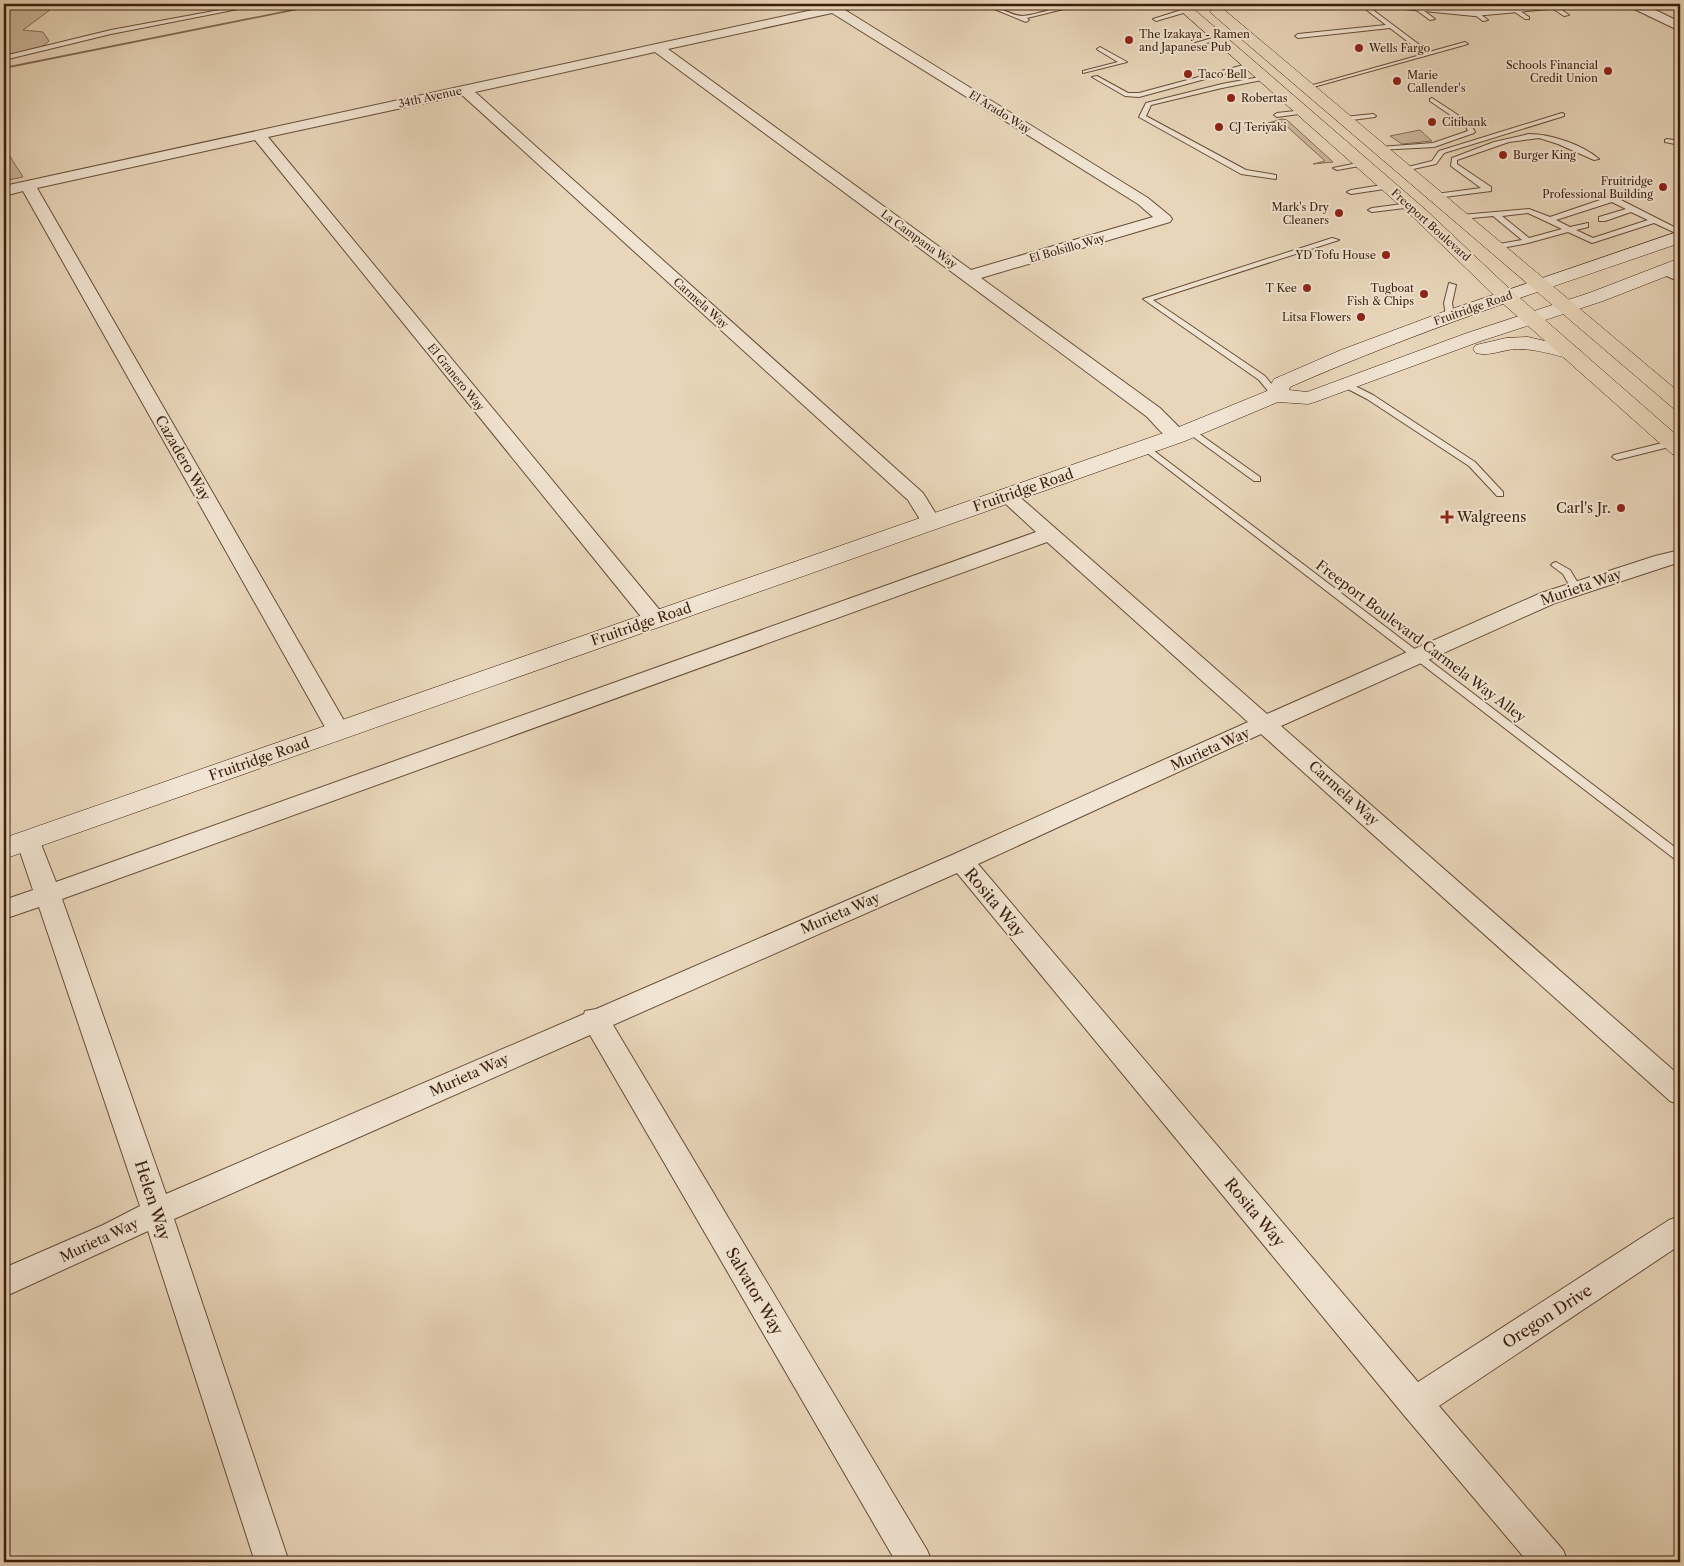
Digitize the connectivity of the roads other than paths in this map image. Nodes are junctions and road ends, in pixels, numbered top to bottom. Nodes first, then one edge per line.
1 (260, 4) edge
2 (856, 4) edge
3 (985, 4) edge
4 (1081, 4) edge
5 (1208, 4) edge
6 (1362, 4) edge
7 (1394, 4) edge
8 (1634, 4) edge
9 (1413, 5) edge
10 (1184, 7) edge
11 (1559, 8) edge
12 (834, 9) junction
13 (1514, 9) junction
14 (1474, 12) junction
15 (1020, 18) junction
16 (1527, 18) dead end
17 (1156, 19) dead end
18 (1432, 20) dead end
19 (1485, 20) dead end
20 (1032, 22) dead end
21 (1389, 25) junction
22 (1680, 27) edge
23 (1297, 35) dead end
24 (1219, 38) junction
25 (1195, 44) dead end
26 (1465, 44) dead end
27 (657, 47) junction
28 (1100, 49) dead end
29 (1428, 54) junction
30 (4, 58) edge
31 (1251, 65) junction
32 (1109, 66) junction
33 (1085, 72) dead end
34 (1119, 72) dead end
35 (1095, 77) dead end
36 (1265, 78) junction
37 (1308, 88) junction
38 (465, 90) junction
39 (1432, 100) dead end
40 (1304, 112) junction
41 (1562, 115) dead end
42 (1277, 116) dead end
43 (1373, 116) dead end
44 (1344, 118) junction
45 (258, 135) junction
46 (1667, 141) dead end
47 (1680, 142) edge
48 (1380, 149) junction
49 (1596, 159) dead end
50 (1363, 164) junction
51 (1337, 168) dead end
52 (1404, 169) junction
53 (1273, 177) dead end
54 (28, 186) junction
55 (1388, 186) junction
56 (4, 191) edge
57 (1351, 192) dead end
58 (1436, 196) junction
59 (1410, 205) junction
60 (1632, 209) junction
61 (1372, 210) dead end
62 (1495, 214) junction
63 (1461, 217) junction
64 (1164, 219) joint
65 (1602, 219) dead end
66 (1550, 220) junction
67 (1655, 220) junction
68 (1585, 225) dead end
69 (1571, 230) junction
70 (1680, 232) edge
71 (1680, 236) edge
72 (1335, 240) dead end
73 (1528, 241) junction
74 (1496, 246) junction
75 (1676, 270) edge
76 (970, 276) junction
77 (1541, 284) junction
78 (1452, 285) dead end
79 (1506, 296) junction
80 (1567, 307) junction
81 (1450, 316) junction
82 (1532, 318) junction
83 (1572, 353) junction
84 (1347, 385) junction
85 (1276, 395) junction
86 (1680, 404) edge
87 (1184, 434) junction
88 (1677, 446) edge
89 (1145, 447) junction
90 (1617, 457) dead end
91 (1257, 479) dead end
92 (1500, 494) dead end
93 (1006, 495) junction
94 (931, 522) junction
95 (1050, 534) junction
96 (1680, 556) edge
97 (1556, 565) dead end
98 (1576, 588) junction
99 (655, 619) junction
100 (1416, 655) junction
101 (1266, 724) junction
102 (338, 731) junction
103 (16, 844) edge
104 (1680, 857) edge
105 (961, 861) junction
106 (48, 894) junction
107 (4, 910) edge
108 (595, 1019) junction
109 (1680, 1092) edge
110 (157, 1212) junction
111 (1680, 1229) edge
112 (4, 1283) edge
113 (1415, 1403) junction
114 (272, 1562) edge
115 (915, 1562) edge
116 (1551, 1562) edge

1 - 30 lane
2 - 12 street, 34th Avenue
3 - 15 lane
4 - 15 lane
5 - 37 main road, Freeport Boulevard
6 - 21 lane
7 - 9 street
8 - 22 street
9 - 14 street
9 - 18 lane
10 - 17 lane
10 - 24 main road, Freeport Boulevard
11 - 13 street
12 - 27 street, 34th Avenue
12 - 64 street, El Arado Way
13 - 14 street
13 - 16 lane
14 - 19 lane
15 - 20 lane
21 - 23 lane
21 - 29 lane
24 - 25 lane
24 - 31 main road, Freeport Boulevard
26 - 29 lane
27 - 38 street, 34th Avenue
27 - 76 street, La Campana Way
28 - 32 lane
29 - 37 lane
31 - 35 lane
31 - 36 main road, Freeport Boulevard
32 - 33 lane
32 - 34 lane
36 - 40 main road, Freeport Boulevard
36 - 53 lane
37 - 44 main road, Freeport Boulevard
38 - 45 street, 34th Avenue
38 - 94 street, Carmela Way
39 - 48 lane
40 - 42 lane
40 - 50 main road, Freeport Boulevard
41 - 52 lane
43 - 44 lane
44 - 48 main road, Freeport Boulevard
45 - 54 street, 34th Avenue
45 - 99 street, El Granero Way
46 - 47 lane
48 - 52 main road, Freeport Boulevard
49 - 58 lane
50 - 51 lane
50 - 55 main road, Freeport Boulevard
52 - 58 main road, Freeport Boulevard
54 - 56 street, 34th Avenue
54 - 102 street, Cazadero Way
55 - 57 lane
55 - 59 main road, Freeport Boulevard
58 - 63 main road, Freeport Boulevard
59 - 61 lane
59 - 79 main road, Freeport Boulevard
60 - 65 lane
60 - 66 lane
60 - 67 lane
62 - 63 lane
62 - 66 lane
62 - 73 lane
63 - 74 main road, Freeport Boulevard
64 - 76 street, El Bolsillo Way
66 - 69 lane
67 - 69 lane
67 - 70 lane
68 - 69 lane
69 - 73 lane
71 - 77 main road, Fruitridge Road
72 - 85 lane
73 - 74 lane
74 - 77 main road, Freeport Boulevard
75 - 80 main road, Fruitridge Road
76 - 87 street, La Campana Way
77 - 79 main road, Fruitridge Road
77 - 80 main road, Freeport Boulevard
78 - 81 lane
79 - 81 main road, Fruitridge Road
79 - 82 main road, Freeport Boulevard
80 - 82 main road, Fruitridge Road
80 - 86 main road, Freeport Boulevard
81 - 85 main road, Fruitridge Road
82 - 83 main road, Freeport Boulevard
82 - 84 main road, Fruitridge Road
83 - 84 main road
83 - 88 main road, Freeport Boulevard
84 - 85 main road, Fruitridge Road
84 - 92 lane
85 - 87 main road, Fruitridge Road
87 - 89 main road, Fruitridge Road
87 - 91 lane
88 - 90 lane
89 - 93 main road, Fruitridge Road
89 - 100 lane, Freeport Boulevard Carmela Way Alley
93 - 94 main road, Fruitridge Road
93 - 95 street, Carmela Way
94 - 99 main road, Fruitridge Road
95 - 101 street, Carmela Way
95 - 106 street
96 - 98 street, Murieta Way
97 - 98 lane
98 - 100 street, Murieta Way
99 - 102 main road, Fruitridge Road
100 - 101 street, Murieta Way
100 - 104 lane, Freeport Boulevard Carmela Way Alley
101 - 105 street, Murieta Way
101 - 109 street, Carmela Way
102 - 103 main road, Fruitridge Road
103 - 106 street, Helen Way
105 - 108 street, Murieta Way
105 - 113 street, Rosita Way
106 - 107 street
106 - 110 street, Helen Way
108 - 110 street, Murieta Way
108 - 115 street, Salvator Way
110 - 112 street, Murieta Way
110 - 114 street, Helen Way
111 - 113 street, Oregon Drive
113 - 116 street, Rosita Way

